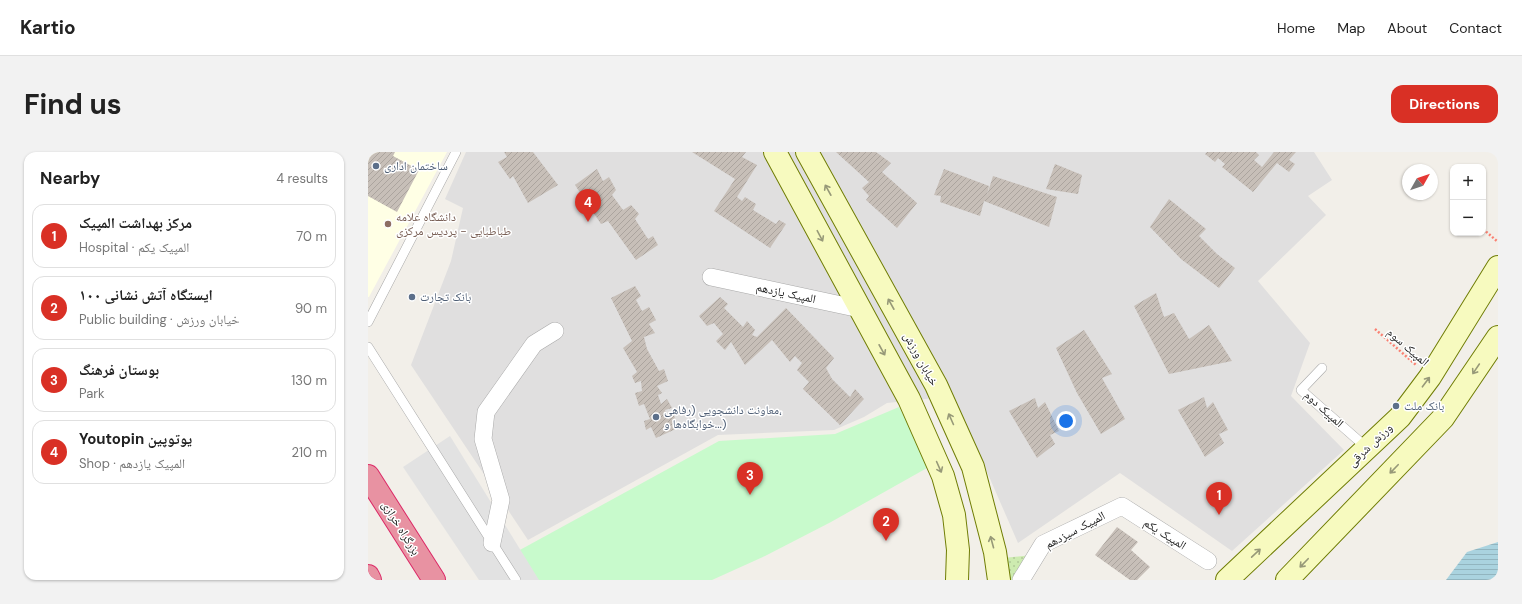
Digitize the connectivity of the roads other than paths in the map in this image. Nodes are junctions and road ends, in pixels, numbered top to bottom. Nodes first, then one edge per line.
1 (456, 152) edge
2 (775, 152) edge
3 (807, 152) edge
4 (1498, 267) edge
5 (711, 277) dead end
6 (860, 309) junction
7 (368, 322) edge
8 (555, 332) dead end
9 (1498, 337) edge
10 (368, 347) edge
11 (1322, 368) dead end
12 (1367, 448) junction
13 (368, 463) edge
14 (368, 476) edge
15 (385, 502) junction
16 (1122, 506) joint
17 (492, 543) junction
18 (1208, 561) dead end
19 (368, 576) edge
20 (370, 580) edge
21 (434, 580) edge
22 (516, 580) edge
23 (957, 580) edge
24 (999, 580) edge
25 (1021, 580) edge
26 (1227, 580) edge
27 (1287, 580) edge

1 - 7 lane
2 -> 6 main road
24 -> 3 main road, خیابان ورزش
12 -> 4 main road, ورزش شرقی
5 - 6 street, المپیک یازدهم
6 -> 23 main road
8 - 17 street
9 -> 27 main road
10 - 17 lane
11 - 12 lane, المپیک دوم
26 -> 12 main road, ورزش شرقی
13 - 15 highway
14 - 15 highway, بزرگراه خرازی
15 - 21 highway, بزرگراه خرازی
16 - 18 street, المپیک یکم
16 - 25 street, المپیک سیزدهم
17 - 22 lane
19 - 20 highway

